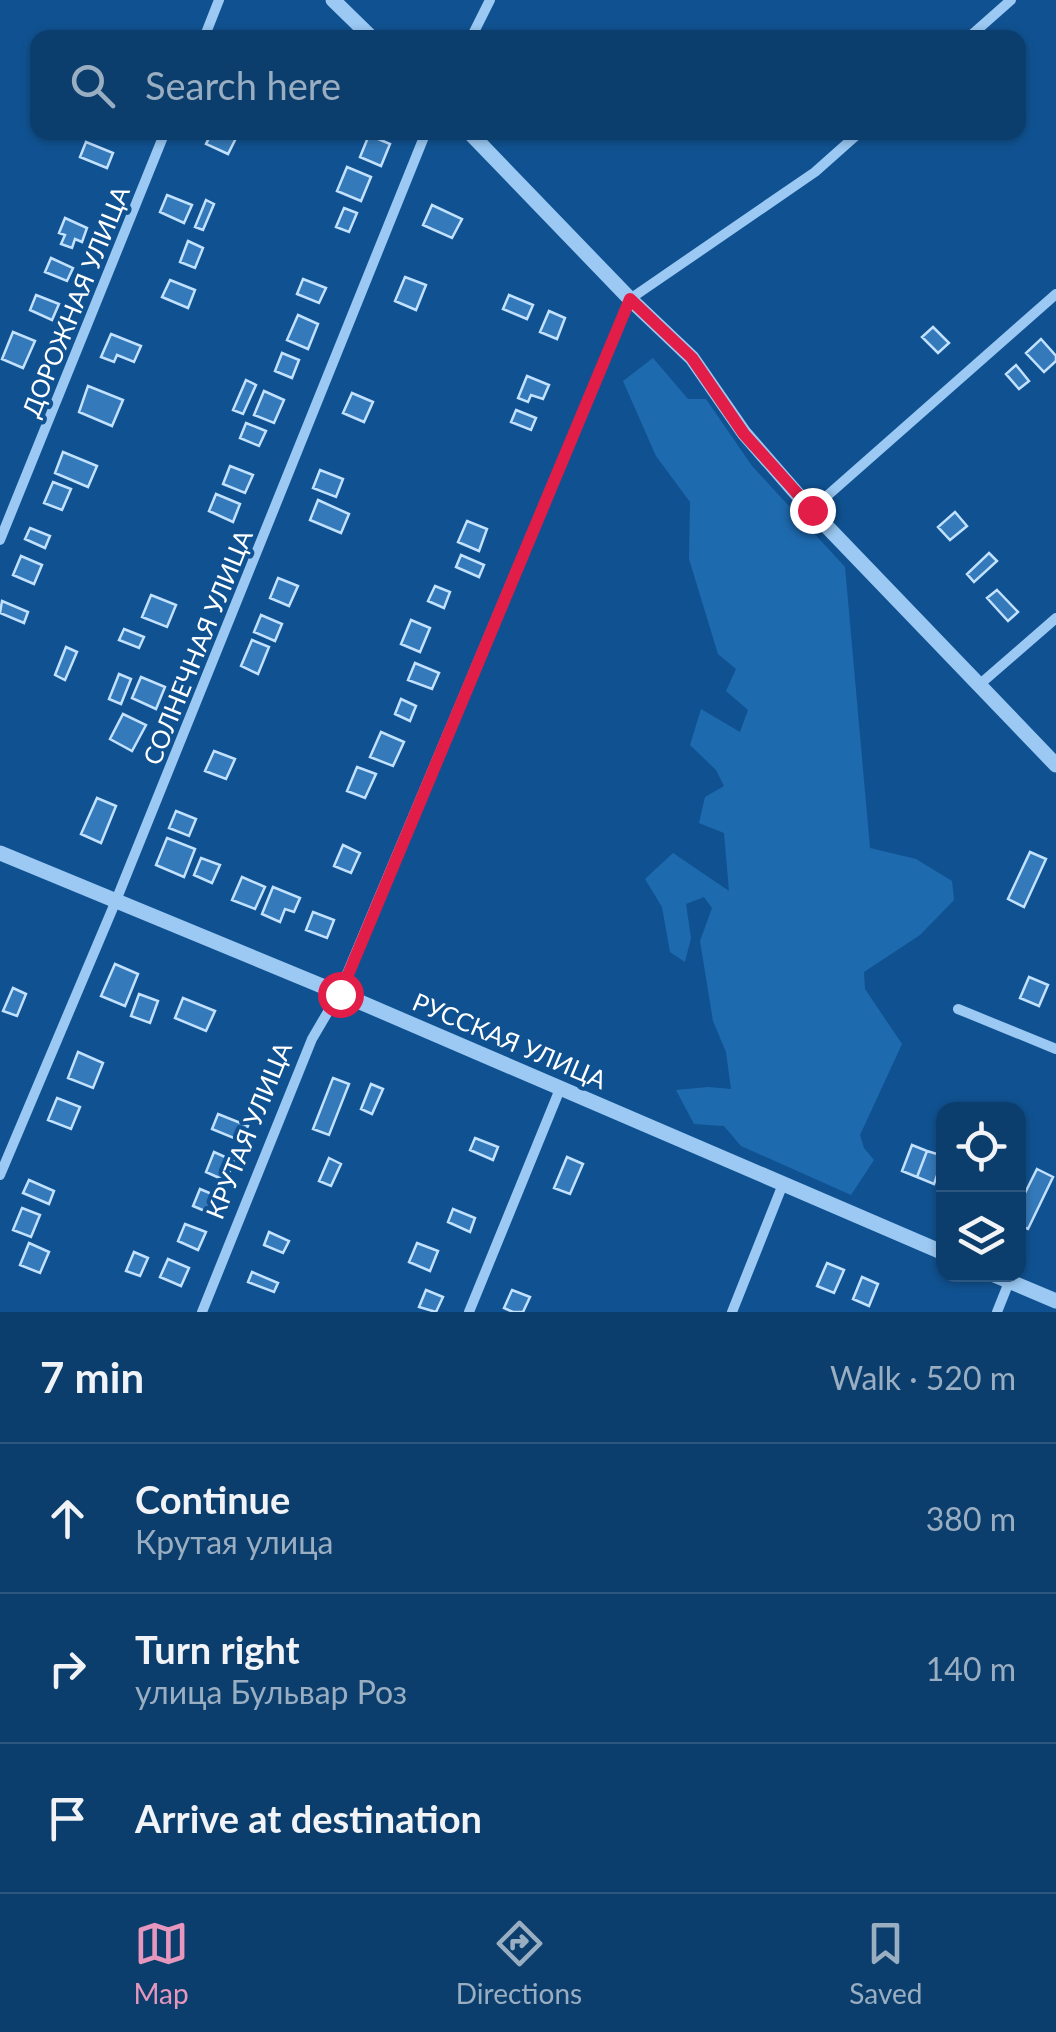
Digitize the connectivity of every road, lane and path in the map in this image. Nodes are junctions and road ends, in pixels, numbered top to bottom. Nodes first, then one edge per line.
1 (219, 0) edge
2 (332, 0) edge
3 (490, 0) edge
4 (1011, 0) edge
5 (207, 30) edge
6 (364, 30) edge
7 (475, 30) edge
8 (977, 30) edge
9 (162, 140) edge
10 (423, 140) edge
11 (477, 140) edge
12 (851, 140) edge
13 (1056, 294) edge
14 (630, 299) junction
15 (812, 510) junction
16 (0, 540) edge
17 (1056, 618) edge
18 (979, 685) junction
19 (1056, 765) edge
20 (0, 853) edge
21 (115, 902) junction
22 (340, 994) junction
23 (958, 1009) dead end
24 (1056, 1049) edge
25 (560, 1089) junction
26 (0, 1174) edge
27 (783, 1184) junction
28 (936, 1251) edge
29 (1009, 1282) joint
30 (1056, 1301) edge
31 (202, 1312) edge
32 (469, 1312) edge
33 (732, 1312) edge
34 (997, 1312) edge

1 - 5 street
2 - 6 street
3 - 7 street
4 - 8 street
9 - 16 street, ДОРОЖНАЯ УЛИЦА
10 - 21 street, СОЛНЕЧНАЯ УЛИЦА
11 - 14 street
12 - 14 street
13 - 15 street
14 - 15 street
14 - 22 street, КРУТАЯ УЛИЦА
15 - 18 street
17 - 18 street
18 - 19 street
20 - 21 street, РУССКАЯ УЛИЦА
21 - 22 street, РУССКАЯ УЛИЦА
21 - 26 street, СОЛНЕЧНАЯ УЛИЦА
22 - 25 street, РУССКАЯ УЛИЦА
22 - 31 street, КРУТАЯ УЛИЦА
23 - 24 street
25 - 27 street, РУССКАЯ УЛИЦА
25 - 32 street
27 - 28 street, РУССКАЯ УЛИЦА
27 - 33 street
29 - 30 street
29 - 34 street

